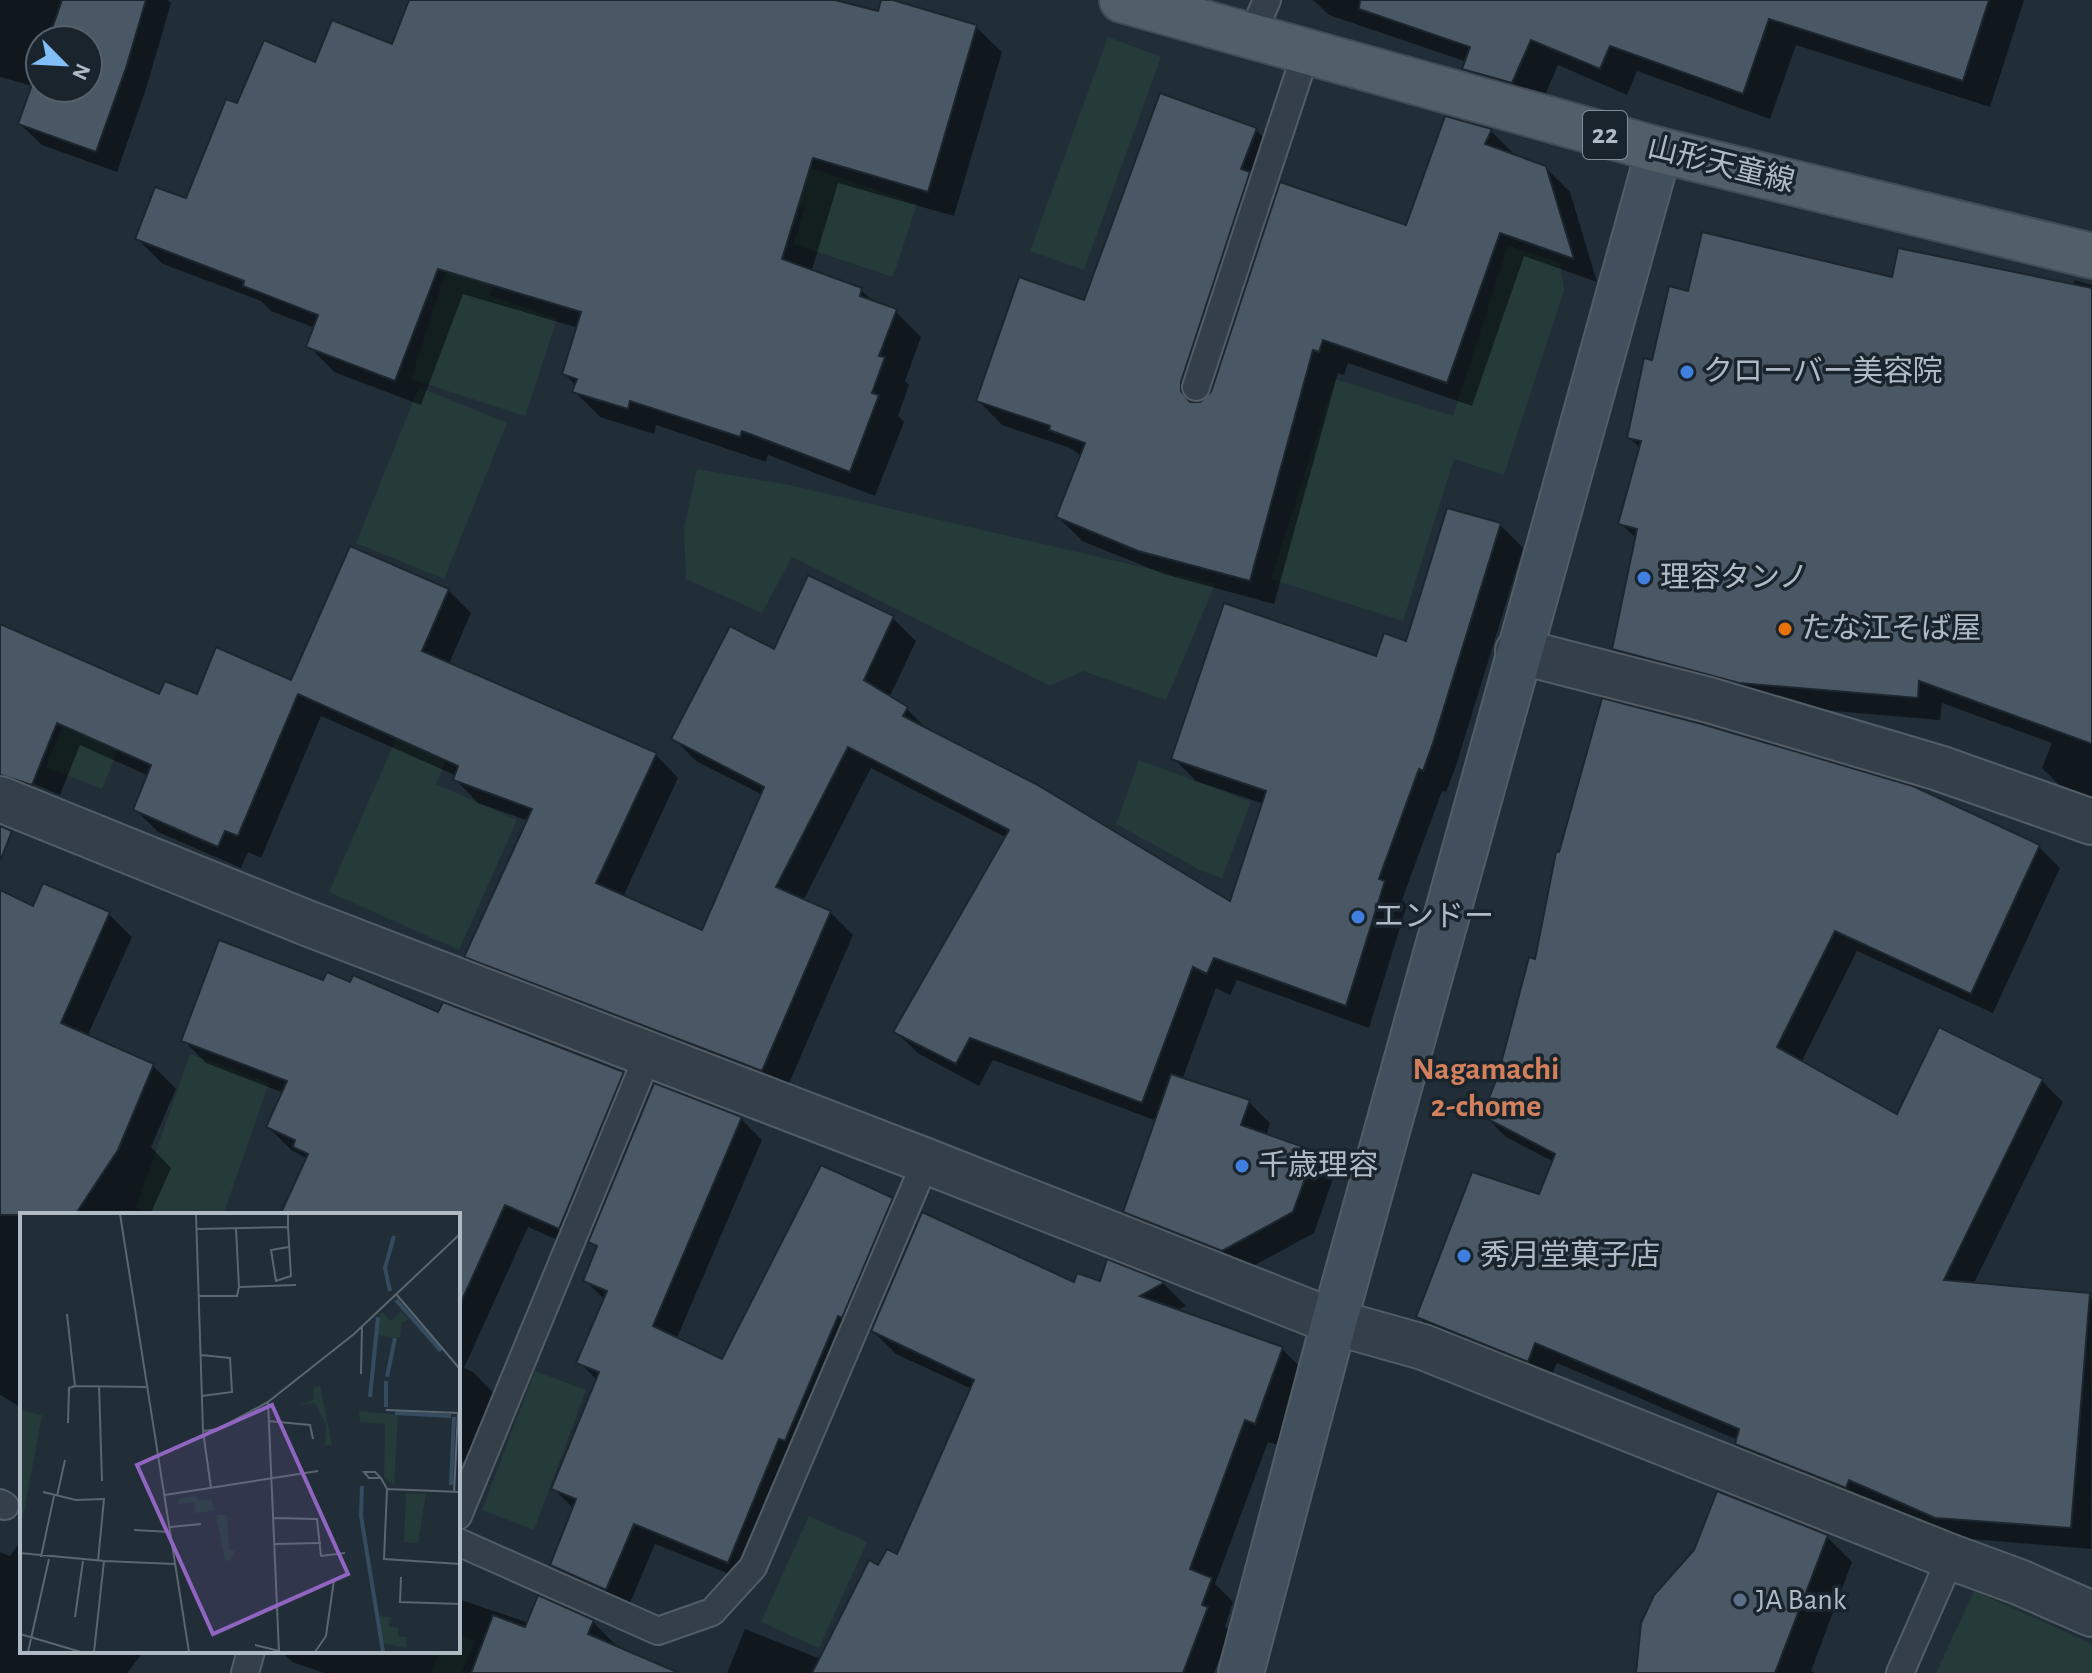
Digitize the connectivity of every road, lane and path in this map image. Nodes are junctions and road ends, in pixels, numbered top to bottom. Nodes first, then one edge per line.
1 (1122, 0) edge
2 (1259, 18) edge
3 (1306, 52) junction
4 (1659, 150) junction
5 (2092, 256) edge
6 (1196, 387) dead end
7 (1518, 651) junction
8 (0, 799) edge
9 (2092, 822) edge
10 (648, 1055) junction
11 (926, 1161) junction
12 (1334, 1322) junction
13 (460, 1511) edge
14 (460, 1543) edge
15 (1951, 1557) junction
16 (2092, 1614) edge
17 (250, 1653) edge
18 (245, 1673) edge
19 (1241, 1673) edge
20 (1900, 1673) edge

1 - 2 main road, 山形天童線 / 22
2 - 3 main road, 山形天童線 / 22
3 - 4 main road, 山形天童線 / 22
3 - 6 lane
4 - 5 main road, 山形天童線 / 22
4 - 7 street
7 - 9 street
7 - 12 street
8 - 10 street
10 - 11 street
10 - 13 lane
11 - 12 street
11 - 14 lane
12 - 15 street
12 - 19 street
15 - 16 street
15 - 20 lane
17 - 18 lane

